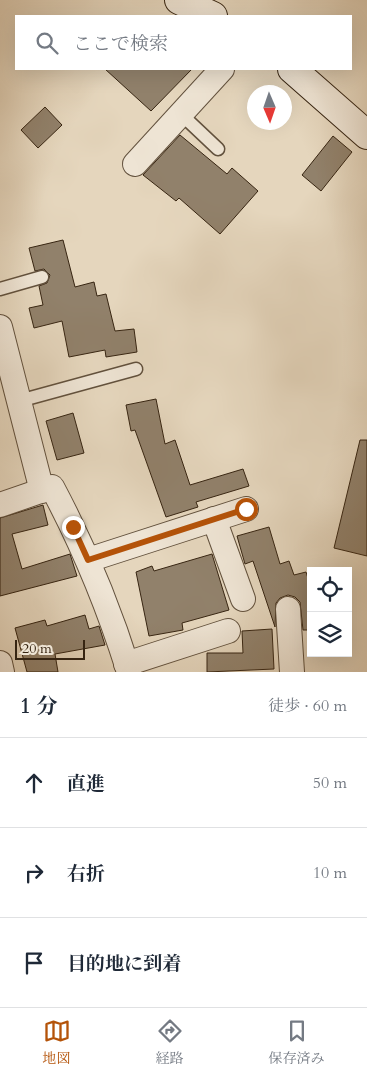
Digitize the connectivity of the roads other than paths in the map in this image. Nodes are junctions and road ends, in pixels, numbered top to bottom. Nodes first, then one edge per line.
1 (179, 0) edge
2 (211, 15) edge
3 (221, 70) edge
4 (293, 70) edge
5 (182, 115) junction
6 (367, 135) edge
7 (218, 149) dead end
8 (135, 164) dead end
9 (42, 277) dead end
10 (0, 290) edge
11 (0, 327) edge
12 (136, 369) dead end
13 (19, 401) junction
14 (42, 491) junction
15 (0, 505) edge
16 (246, 509) dead end
17 (214, 519) junction
18 (88, 560) junction
19 (243, 600) dead end
20 (288, 609) dead end
21 (228, 631) dead end
22 (0, 663) edge
23 (128, 668) edge
24 (2, 672) edge
25 (292, 672) edge

1 - 2 main road
3 - 5 street
4 - 6 main road
5 - 7 lane
5 - 8 street
9 - 10 lane
11 - 13 street
12 - 13 lane
13 - 14 street
14 - 15 street
14 - 18 street
16 - 17 street
17 - 18 street
17 - 19 street
18 - 23 street
20 - 25 street
21 - 23 street
22 - 24 street

